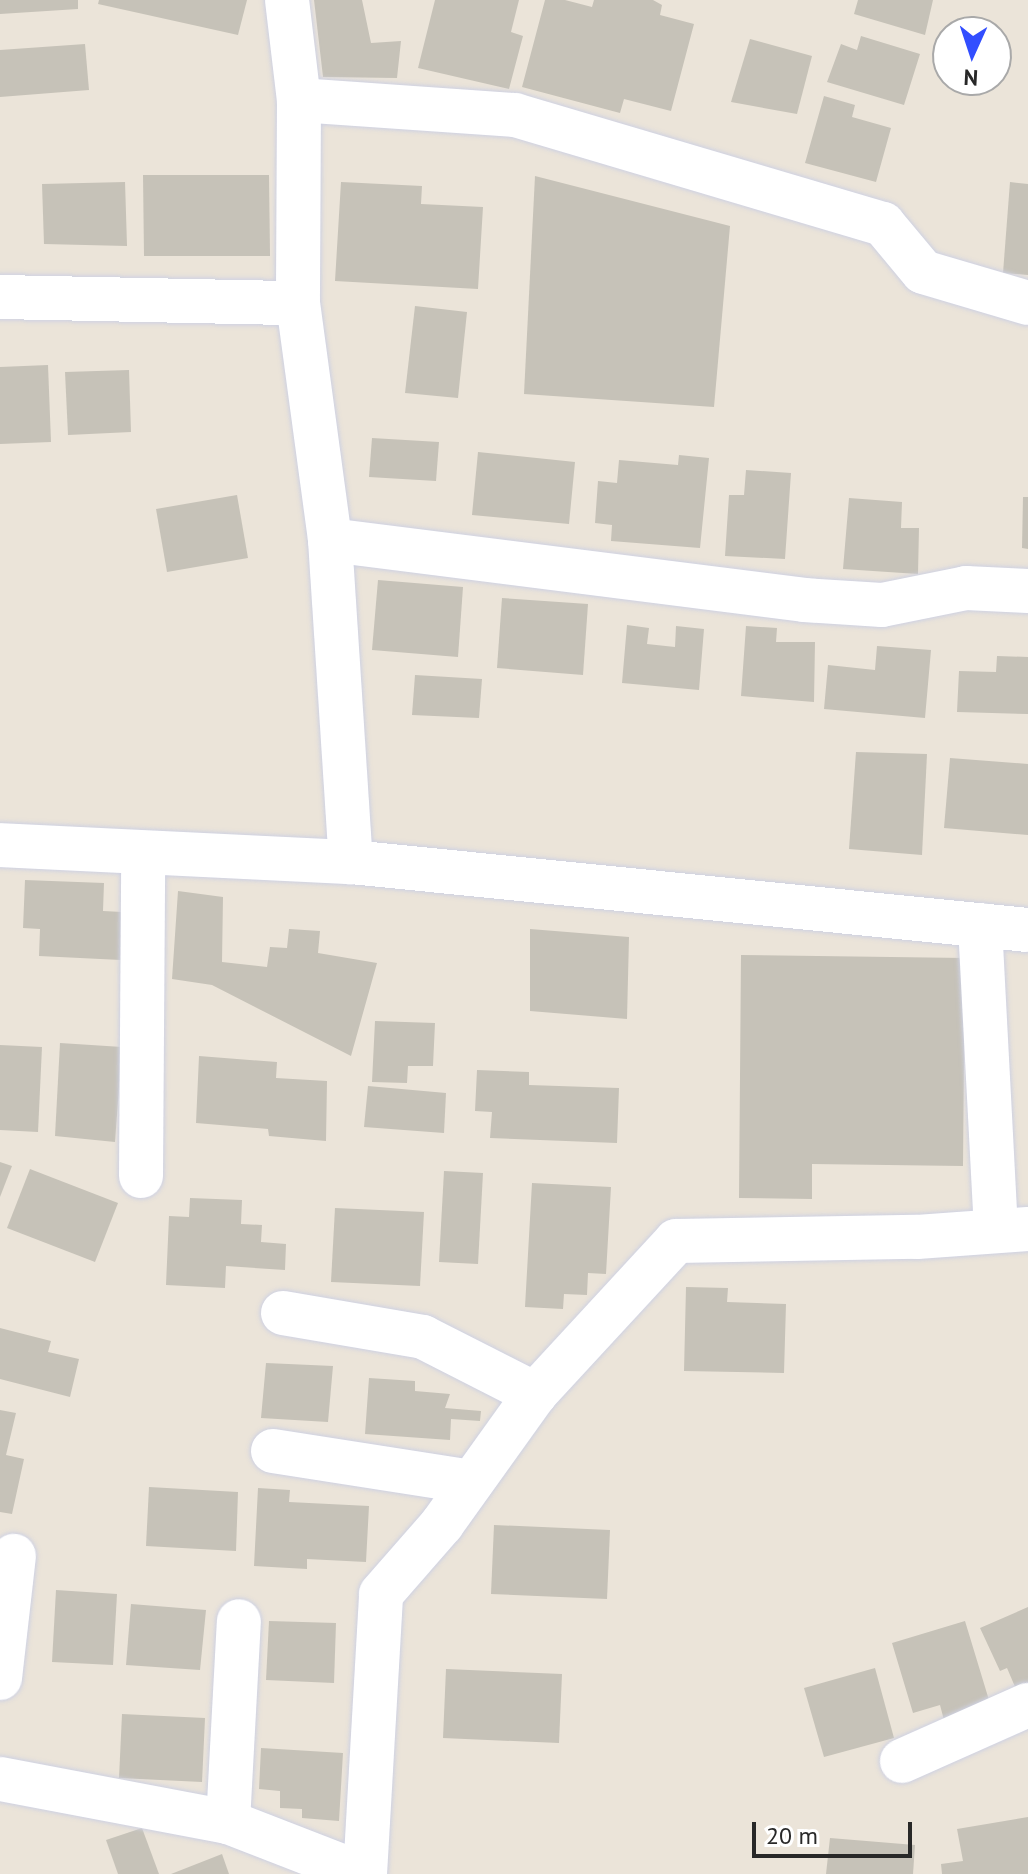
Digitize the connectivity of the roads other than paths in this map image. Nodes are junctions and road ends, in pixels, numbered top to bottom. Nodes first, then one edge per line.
1 (287, 0) edge
2 (299, 100) junction
3 (0, 297) edge
4 (298, 303) junction
5 (1028, 303) edge
6 (330, 540) junction
7 (1028, 591) edge
8 (0, 845) edge
9 (143, 854) junction
10 (351, 862) junction
11 (980, 925) junction
12 (1028, 930) edge
13 (141, 1176) dead end
14 (1012, 1230) edge
15 (283, 1313) dead end
16 (535, 1394) junction
17 (273, 1451) dead end
18 (472, 1482) junction
19 (14, 1556) dead end
20 (239, 1621) dead end
21 (0, 1678) edge
22 (1028, 1705) edge
23 (902, 1761) dead end
24 (0, 1779) edge
25 (228, 1822) junction
26 (363, 1874) edge

1 - 2 street
2 - 4 street
2 - 5 street
3 - 4 street
4 - 6 street
6 - 7 street
6 - 10 street
8 - 9 street
9 - 10 street
9 - 13 street
10 - 11 street
11 - 12 street
11 - 14 street
14 - 16 street
15 - 16 street
16 - 18 street
17 - 18 street
18 - 26 street
19 - 21 street
20 - 25 street
22 - 23 street
24 - 25 street
25 - 26 street

